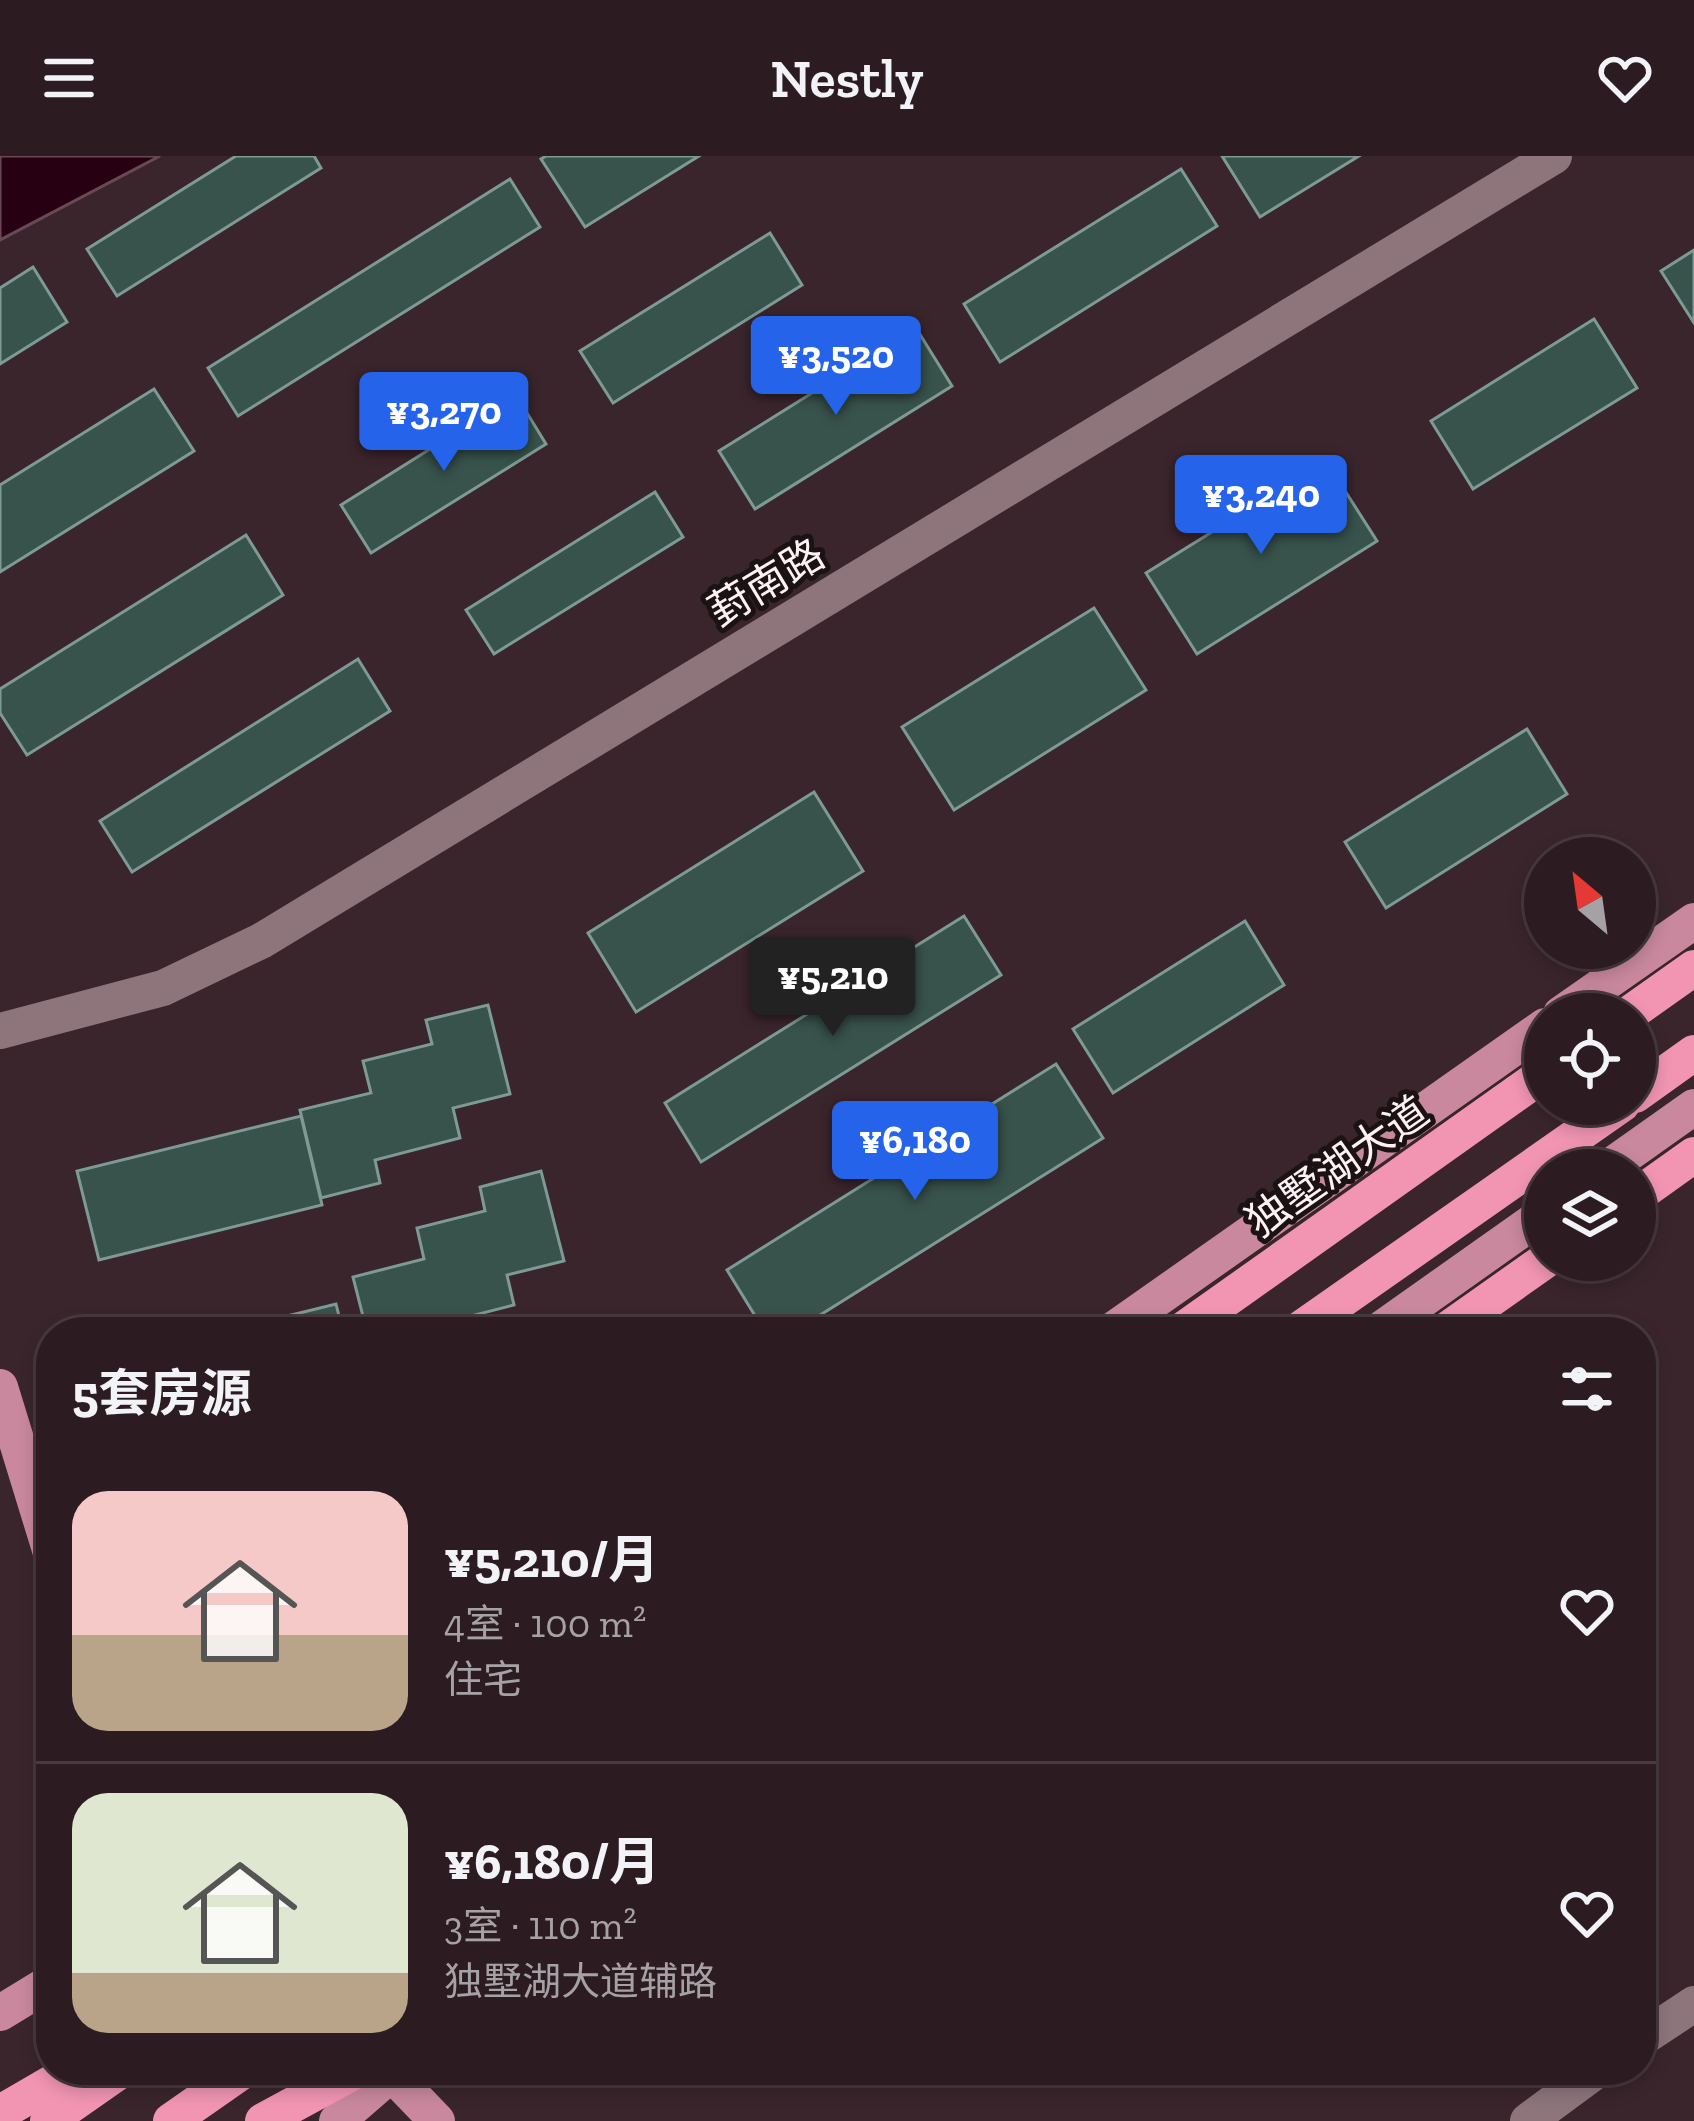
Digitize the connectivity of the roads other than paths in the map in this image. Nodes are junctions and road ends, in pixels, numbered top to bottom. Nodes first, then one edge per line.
1 (1554, 156) edge
2 (1694, 920) edge
3 (1694, 968) edge
4 (1591, 993) edge
5 (1656, 995) edge
6 (0, 1031) edge
7 (1524, 1040) edge
8 (1694, 1053) edge
9 (1656, 1080) edge
10 (1524, 1088) edge
11 (1694, 1107) edge
12 (1592, 1125) edge
13 (1635, 1149) edge
14 (1694, 1155) edge
15 (1656, 1182) edge
16 (1524, 1228) edge
17 (1524, 1276) edge
18 (1131, 1317) edge
19 (1201, 1317) edge
20 (1317, 1317) edge
21 (1398, 1317) edge
22 (1465, 1317) edge
23 (0, 1387) edge
24 (36, 1504) edge
25 (1694, 2004) edge
26 (1656, 2029) edge
27 (49, 2085) edge
28 (100, 2085) edge
29 (223, 2085) edge
30 (351, 2085) edge
31 (372, 2085) edge
32 (400, 2085) edge
33 (1577, 2085) edge
34 (0, 2114) edge
35 (48, 2121) edge
36 (171, 2121) edge
37 (263, 2121) edge
38 (337, 2121) edge
39 (437, 2121) edge
40 (1528, 2121) edge

1 - 6 street, 葑南路
2 - 4 main road
3 - 5 highway
7 - 18 main road
8 - 9 highway
10 - 19 highway, 独墅湖大道
11 - 13 main road
12 - 20 highway
14 - 15 highway
16 - 21 main road
17 - 22 highway
23 - 24 main road
25 - 26 street
27 - 34 highway
28 - 35 highway
29 - 36 highway
30 - 37 highway
31 - 38 main road
32 - 39 main road
33 - 40 street

